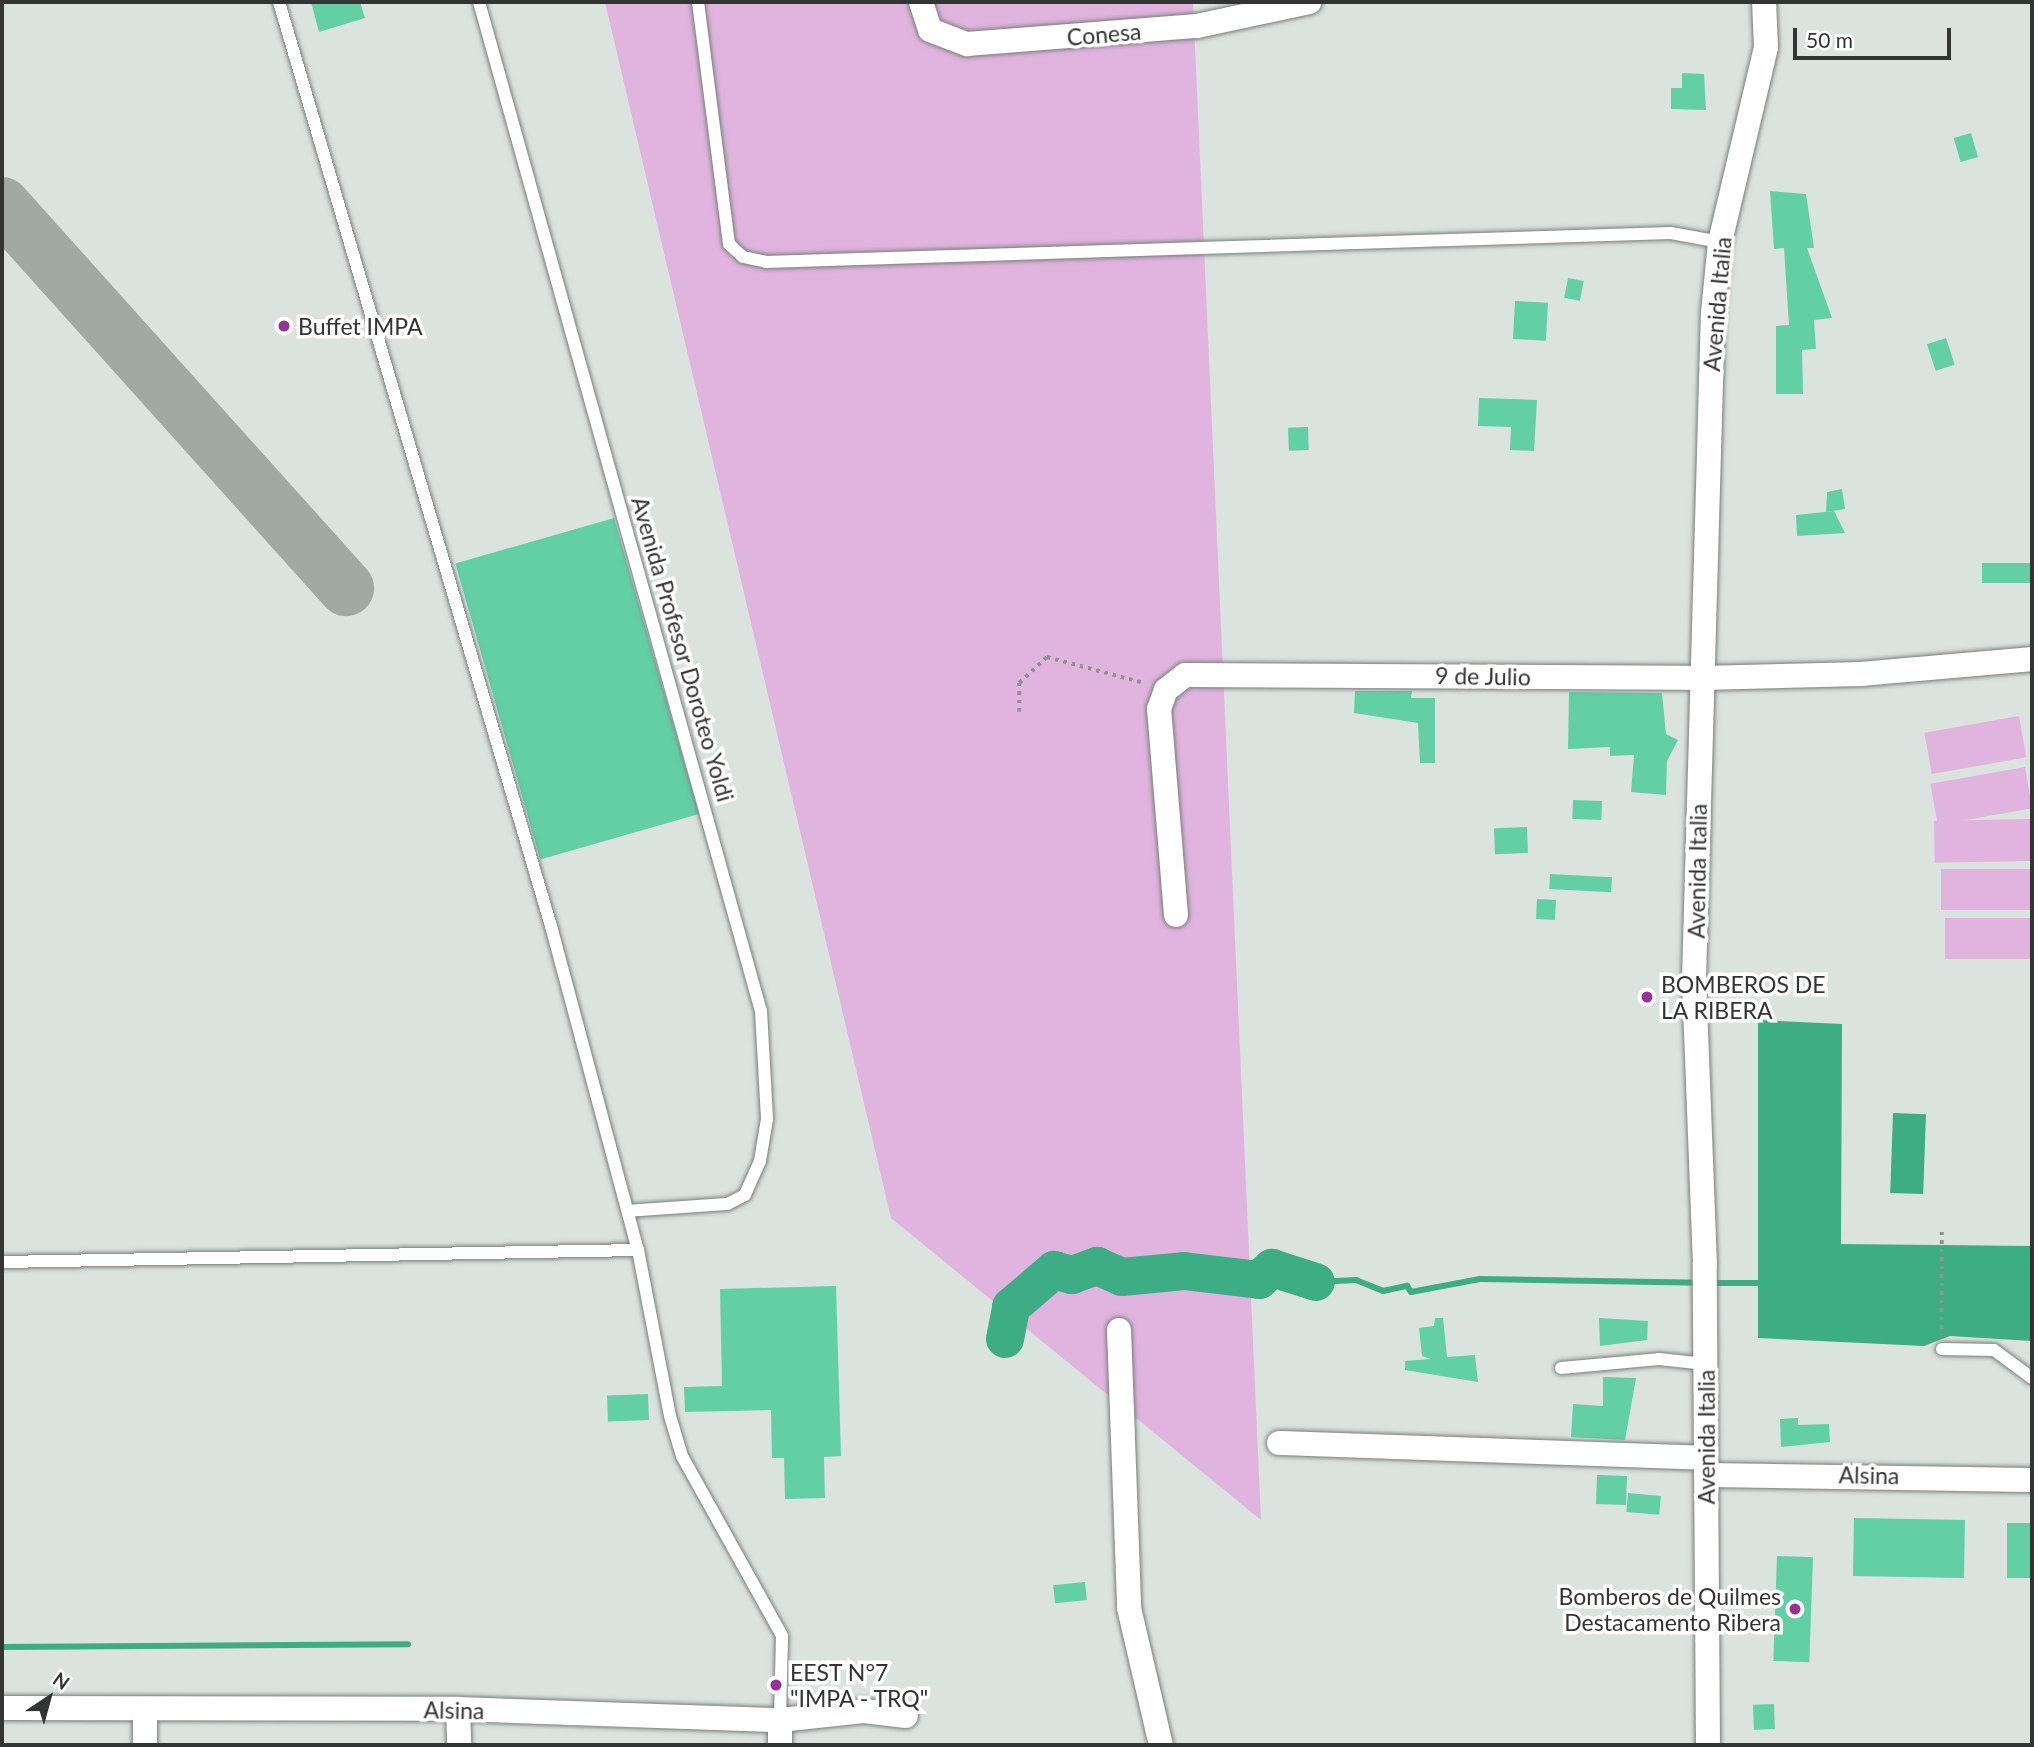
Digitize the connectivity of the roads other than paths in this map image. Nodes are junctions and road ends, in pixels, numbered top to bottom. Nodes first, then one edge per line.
1 (279, 2) edge
2 (479, 2) edge
3 (698, 2) edge
4 (921, 2) edge
5 (1310, 2) edge
6 (1764, 2) edge
7 (1720, 242) junction
8 (2032, 659) edge
9 (1702, 678) junction
10 (1176, 915) dead end
11 (628, 1211) junction
12 (638, 1250) junction
13 (2, 1262) edge
14 (1119, 1330) dead end
15 (1942, 1345) road end
16 (1706, 1364) junction
17 (1561, 1368) dead end
18 (2032, 1378) edge
19 (1279, 1443) dead end
20 (1706, 1466) junction
21 (2032, 1480) edge
22 (2, 1708) edge
23 (145, 1709) junction
24 (458, 1709) junction
25 (905, 1716) dead end
26 (780, 1720) junction
27 (145, 1745) edge
28 (458, 1745) edge
29 (780, 1745) edge
30 (1161, 1745) edge
31 (1708, 1745) edge

1 - 11 lane
2 - 11 lane, Avenida Profesor Doroteo Yoldi
3 - 7 lane
4 - 5 street, Conesa
6 - 7 street, Avenida Italia
7 - 9 street, Avenida Italia
8 - 9 street, 9 de Julio
9 - 10 street, 9 de Julio
9 - 16 street, Avenida Italia
11 - 12 lane
12 - 13 lane
12 - 26 lane
14 - 30 street
15 - 18 lane
16 - 17 lane
16 - 20 street, Avenida Italia
19 - 20 street, Alsina
20 - 21 street, Alsina
20 - 31 street, Avenida Italia
22 - 23 street, Alsina
23 - 24 street, Alsina
23 - 27 street
24 - 26 street, Alsina
24 - 28 street
25 - 26 street, Alsina
26 - 29 street

